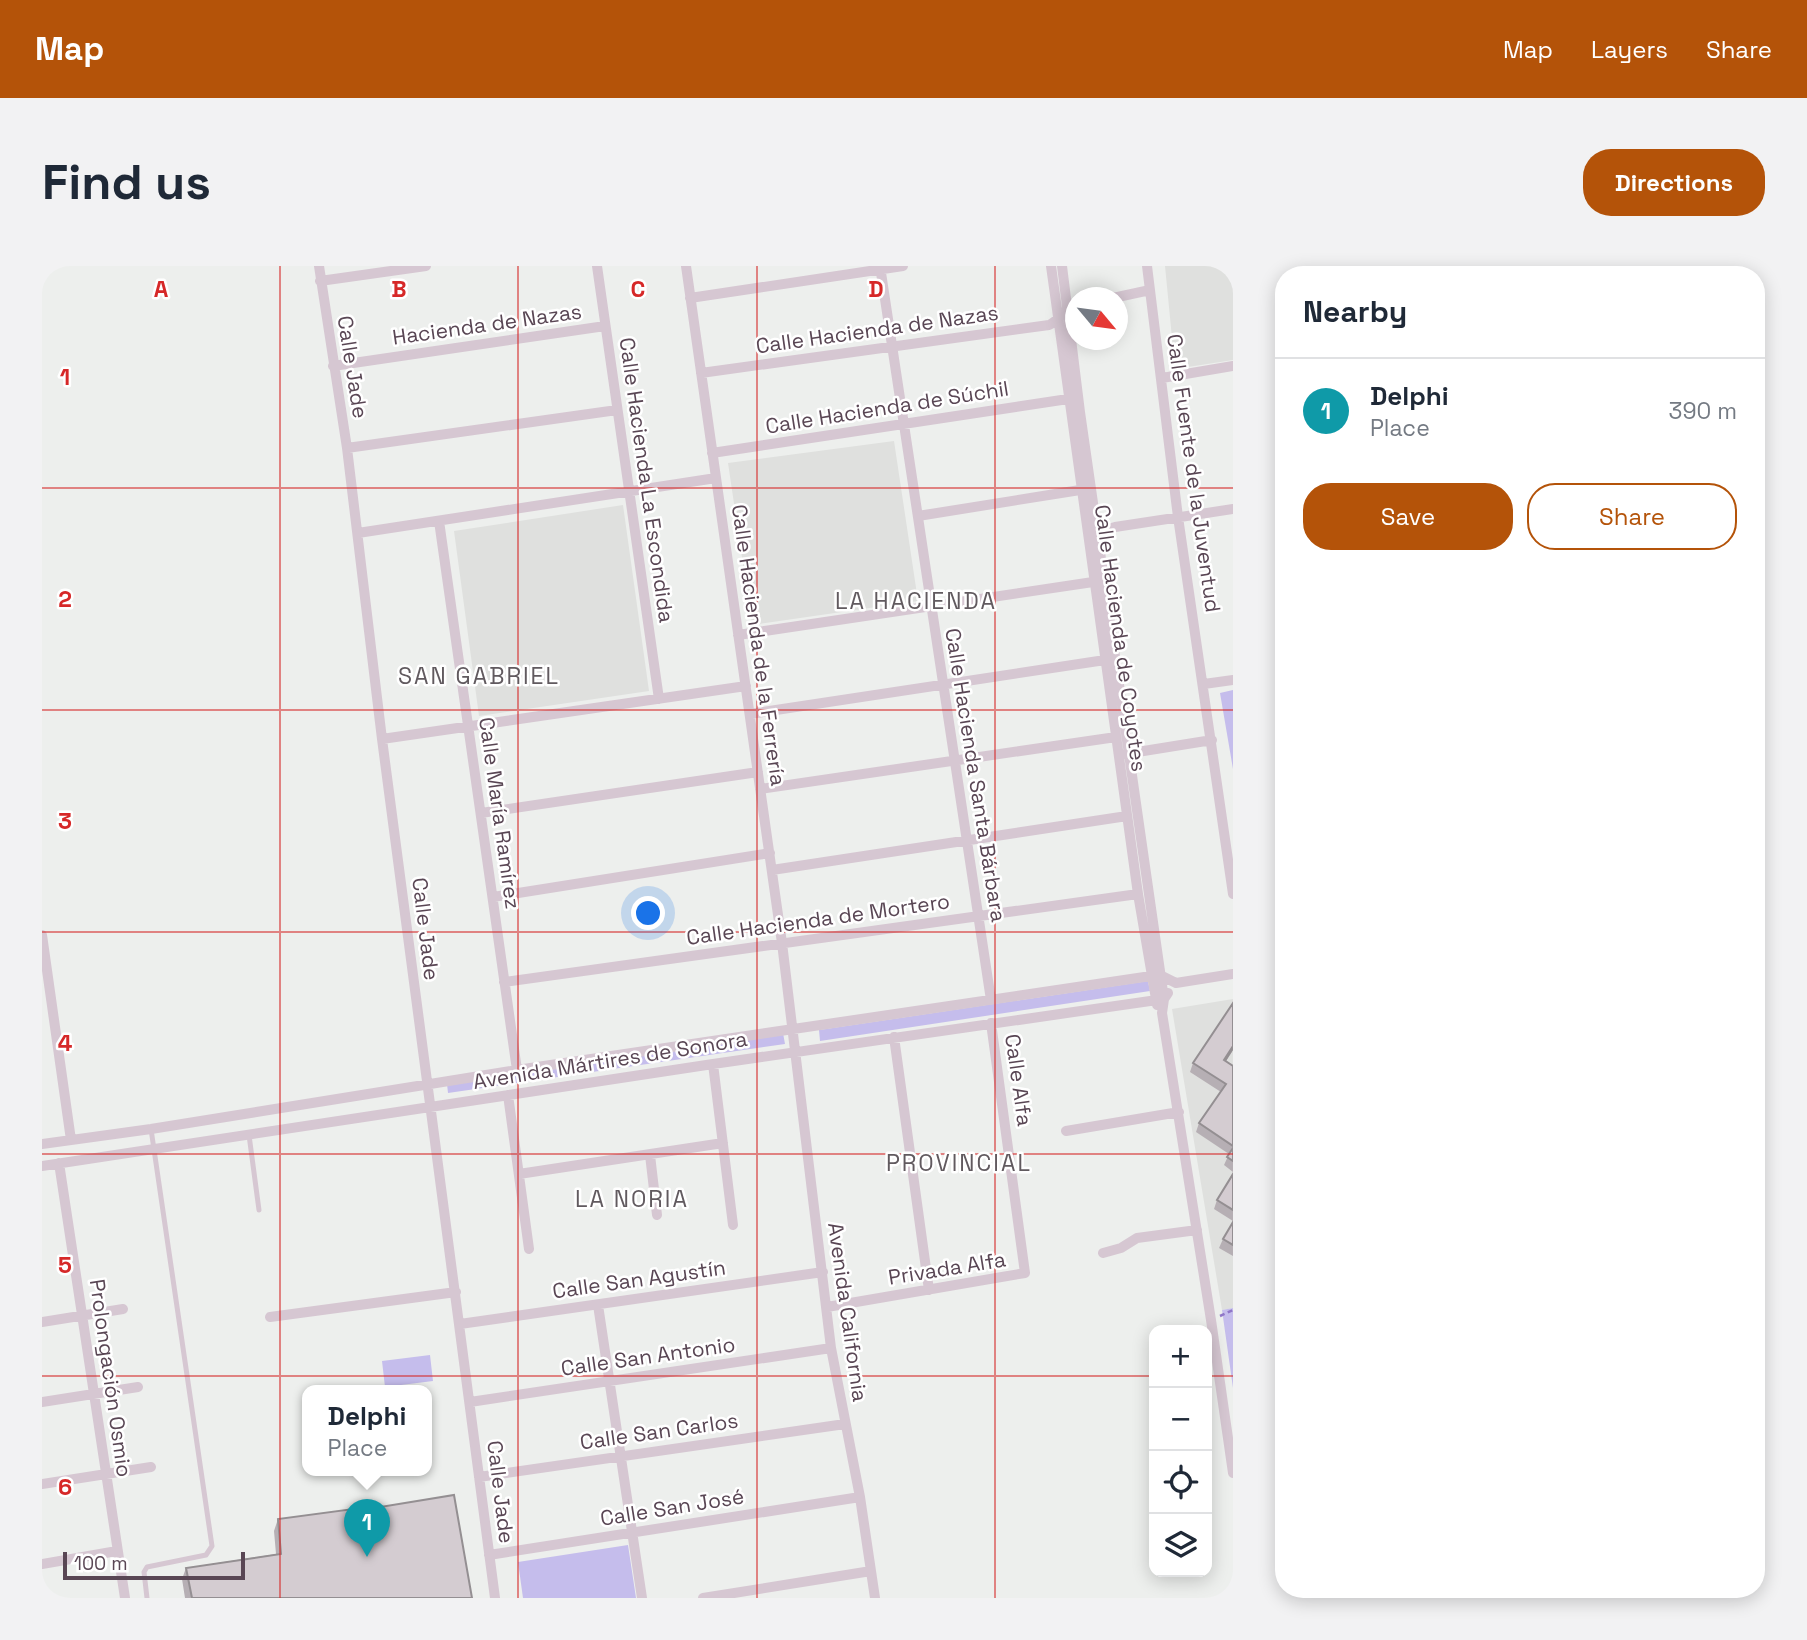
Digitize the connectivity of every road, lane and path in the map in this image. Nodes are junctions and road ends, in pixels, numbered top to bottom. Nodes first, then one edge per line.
1 (319, 266) edge
2 (426, 266) edge
3 (597, 266) edge
4 (685, 266) edge
5 (903, 266) edge
6 (1051, 266) edge
7 (1062, 266) edge
8 (1147, 266) edge
9 (880, 268) edge
10 (320, 281) junction
11 (1067, 287) edge
12 (1150, 290) junction
13 (1128, 295) edge
14 (690, 298) junction
15 (1065, 312) edge
16 (1057, 320) junction
17 (606, 326) junction
18 (892, 345) junction
19 (1075, 350) edge
20 (333, 366) junction
21 (1233, 366) edge
22 (701, 373) junction
23 (1162, 378) junction
24 (1068, 399) junction
25 (617, 410) junction
26 (904, 424) junction
27 (347, 448) junction
28 (712, 453) junction
29 (716, 478) junction
30 (1080, 490) junction
31 (629, 492) junction
32 (1233, 509) edge
33 (918, 516) junction
34 (1178, 517) junction
35 (439, 520) junction
36 (358, 533) junction
37 (1092, 534) junction
38 (1093, 582) junction
39 (931, 607) junction
40 (738, 635) junction
41 (1105, 660) junction
42 (1233, 680) edge
43 (1204, 684) junction
44 (943, 685) junction
45 (746, 686) junction
46 (659, 699) junction
47 (750, 714) junction
48 (469, 727) junction
49 (1116, 737) junction
50 (382, 739) junction
51 (1212, 740) junction
52 (1124, 754) junction
53 (954, 761) junction
54 (758, 772) junction
55 (761, 789) junction
56 (1233, 794) edge
57 (1220, 796) junction
58 (481, 813) junction
59 (1127, 816) junction
60 (967, 841) junction
61 (770, 853) junction
62 (772, 870) junction
63 (1138, 894) junction
64 (1233, 894) edge
65 (493, 897) junction
66 (978, 918) junction
67 (42, 935) edge
68 (782, 943) junction
69 (1233, 974) edge
70 (1156, 975) junction
71 (504, 982) junction
72 (1176, 982) junction
73 (991, 1000) junction
74 (1159, 1000) junction
75 (991, 1023) junction
76 (793, 1030) junction
77 (894, 1037) junction
78 (796, 1051) junction
79 (713, 1063) junction
80 (517, 1070) junction
81 (427, 1084) junction
82 (508, 1095) junction
83 (431, 1107) junction
84 (1179, 1112) junction
85 (151, 1129) junction
86 (1066, 1131) dead end
87 (248, 1135) junction
88 (71, 1140) junction
89 (723, 1143) junction
90 (42, 1144) edge
91 (154, 1149) junction
92 (650, 1155) junction
93 (59, 1163) junction
94 (42, 1166) edge
95 (519, 1174) junction
96 (260, 1210) dead end
97 (657, 1215) dead end
98 (733, 1225) dead end
99 (1198, 1230) junction
100 (529, 1249) dead end
101 (1102, 1253) dead end
102 (1026, 1268) joint
103 (823, 1272) junction
104 (929, 1290) junction
105 (456, 1292) junction
106 (598, 1305) junction
107 (827, 1307) junction
108 (122, 1309) dead end
109 (82, 1315) junction
110 (270, 1317) dead end
111 (42, 1322) edge
112 (460, 1325) junction
113 (831, 1348) junction
114 (610, 1381) junction
115 (138, 1387) dead end
116 (94, 1393) junction
117 (42, 1402) edge
118 (470, 1402) junction
119 (845, 1424) junction
120 (622, 1456) junction
121 (151, 1467) dead end
122 (1233, 1473) edge
123 (105, 1474) junction
124 (479, 1477) junction
125 (42, 1484) edge
126 (860, 1497) junction
127 (632, 1533) junction
128 (117, 1552) junction
129 (489, 1555) junction
130 (42, 1564) edge
131 (871, 1571) junction
132 (125, 1598) edge
133 (148, 1598) edge
134 (495, 1598) edge
135 (642, 1598) edge
136 (703, 1598) edge
137 (874, 1598) edge

1 - 10 street, Calle Jade
2 - 10 street
3 - 17 street, Calle Hacienda La Escondida
4 - 14 street, Calle Hacienda de la Ferrería
5 - 9 street
6 - 16 street, Calle Hacienda de Coyotes
7 - 11 street, Calle Hacienda de Coyotes
8 - 12 street, Calle Fuente de la Juventud
9 - 14 street
9 - 18 street, Calle Hacienda Santa Bárbara
10 - 20 street, Calle Jade
12 - 13 street
12 - 23 street, Calle Fuente de la Juventud
14 - 22 street, Calle Hacienda de la Ferrería
15 - 16 street
16 - 18 street, Calle Hacienda de Nazas
16 - 24 street, Calle Hacienda de Coyotes
17 - 20 street, Hacienda de Nazas
17 - 25 street, Calle Hacienda La Escondida
18 - 22 street, Calle Hacienda de Nazas
18 - 26 street, Calle Hacienda Santa Bárbara
19 - 37 street, Calle Hacienda de Coyotes
20 - 27 street, Calle Jade
21 - 23 street
22 - 28 street, Calle Hacienda de la Ferrería
23 - 34 street, Calle Fuente de la Juventud
24 - 26 street, Calle Hacienda de Súchil
24 - 30 street, Calle Hacienda de Coyotes
25 - 27 street
25 - 31 street, Calle Hacienda La Escondida
26 - 28 street, Calle Hacienda de Súchil
26 - 33 street, Calle Hacienda Santa Bárbara
27 - 36 street, Calle Jade
28 - 29 street, Calle Hacienda de la Ferrería
29 - 31 street
29 - 40 street, Calle Hacienda de la Ferrería
30 - 33 street
30 - 37 street, Calle Hacienda de Coyotes
31 - 35 street
31 - 46 street, Calle Hacienda La Escondida
32 - 34 street
33 - 39 street, Calle Hacienda Santa Bárbara
34 - 37 street
34 - 43 street, Calle Fuente de la Juventud
35 - 36 street
35 - 48 street, Calle María Ramírez
36 - 50 street, Calle Jade
37 - 38 street, Calle Hacienda de Coyotes
37 - 52 street, Calle Hacienda de Coyotes
38 - 39 street
38 - 41 street, Calle Hacienda de Coyotes
39 - 40 street
39 - 44 street, Calle Hacienda Santa Bárbara
40 - 45 street, Calle Hacienda de la Ferrería
41 - 44 street
41 - 49 street, Calle Hacienda de Coyotes
42 - 43 street
43 - 51 street, Calle Fuente de la Juventud
44 - 47 street
44 - 53 street, Calle Hacienda Santa Bárbara
45 - 46 street
45 - 47 street, Calle Hacienda de la Ferrería
46 - 48 street
47 - 54 street, Calle Hacienda de la Ferrería
48 - 50 street
48 - 58 street, Calle María Ramírez
49 - 52 street, Calle Hacienda de Coyotes
49 - 53 street
50 - 81 street, Calle Jade
51 - 52 street
51 - 57 street, Calle Fuente de la Juventud
52 - 59 street, Calle Hacienda de Coyotes
52 - 70 street, Calle Hacienda de Coyotes
53 - 55 street
53 - 60 street, Calle Hacienda Santa Bárbara
54 - 55 street, Calle Hacienda de la Ferrería
54 - 58 street
55 - 61 street, Calle Hacienda de la Ferrería
56 - 57 street
57 - 64 street, Calle Fuente de la Juventud
58 - 65 street, Calle María Ramírez
59 - 60 street
59 - 63 street, Calle Hacienda de Coyotes
60 - 62 street
60 - 66 street, Calle Hacienda Santa Bárbara
61 - 62 street, Calle Hacienda de la Ferrería
61 - 65 street
62 - 68 street, Calle Hacienda de la Ferrería
63 - 66 street, Calle Hacienda de Mortero
63 - 70 street, Calle Hacienda de Coyotes
65 - 71 street, Calle María Ramírez
66 - 68 street, Calle Hacienda de Mortero
66 - 73 street, Calle Hacienda Santa Bárbara
67 - 88 street
68 - 71 street, Calle Hacienda de Mortero
68 - 76 street, Calle Hacienda de la Ferrería
69 - 72 street
70 - 72 street
70 - 73 street, Avenida Mártires de Sonora
70 - 74 street, Calle Hacienda de Coyotes
71 - 80 street, Calle María Ramírez
72 - 74 street
73 - 76 street, Avenida Mártires de Sonora
74 - 75 street, Avenida Mártires de Sonora
74 - 84 street, Calle Hacienda de Coyotes
75 - 77 street, Avenida Mártires de Sonora
75 - 102 street, Calle Alfa
76 - 78 street, Avenida California
76 - 80 street, Avenida Mártires de Sonora
77 - 78 street, Avenida Mártires de Sonora
77 - 104 street
78 - 79 street, Avenida Mártires de Sonora
78 - 103 street, Avenida California
79 - 82 street, Avenida Mártires de Sonora
79 - 89 street
80 - 81 street, Avenida Mártires de Sonora
81 - 83 street, Calle Jade
81 - 85 street, Avenida Mártires de Sonora
82 - 83 street, Avenida Mártires de Sonora
82 - 95 street
83 - 87 street, Avenida Mártires de Sonora
83 - 105 street, Calle Jade
84 - 86 street
84 - 99 street, Calle Hacienda de Coyotes
85 - 88 street, Avenida Mártires de Sonora
85 - 91 lane
87 - 91 street, Avenida Mártires de Sonora
87 - 96 lane
88 - 90 street, Avenida Mártires de Sonora
89 - 92 street
89 - 98 street
91 - 93 street, Avenida Mártires de Sonora
91 - 133 lane
92 - 95 street
92 - 97 street
93 - 94 street, Avenida Mártires de Sonora
93 - 109 street, Prolongación Osmio
95 - 100 street
99 - 101 street
99 - 122 street, Calle Hacienda de Coyotes
102 - 104 street, Privada Alfa
103 - 106 street, Calle San Agustín
103 - 107 street, Avenida California
104 - 107 street, Privada Alfa
105 - 110 street
105 - 112 street, Calle Jade
106 - 112 street, Calle San Agustín
106 - 114 street
107 - 113 street, Avenida California
108 - 109 street
109 - 111 street
109 - 116 street, Prolongación Osmio
112 - 118 street, Calle Jade
113 - 114 street, Calle San Antonio
113 - 119 street, Avenida California
114 - 118 street, Calle San Antonio
114 - 120 street
115 - 116 street
116 - 117 street
116 - 123 street, Prolongación Osmio
118 - 124 street, Calle Jade
119 - 120 street, Calle San Carlos
119 - 126 street, Avenida California
120 - 124 street, Calle San Carlos
120 - 127 street
121 - 123 street
123 - 125 street
123 - 128 street, Prolongación Osmio
124 - 129 street, Calle Jade
126 - 127 street, Calle San José
126 - 131 street, Avenida California
127 - 129 street, Calle San José
127 - 135 street
128 - 130 street
128 - 132 street, Prolongación Osmio
129 - 134 street, Calle Jade
131 - 136 street
131 - 137 street, Avenida California

